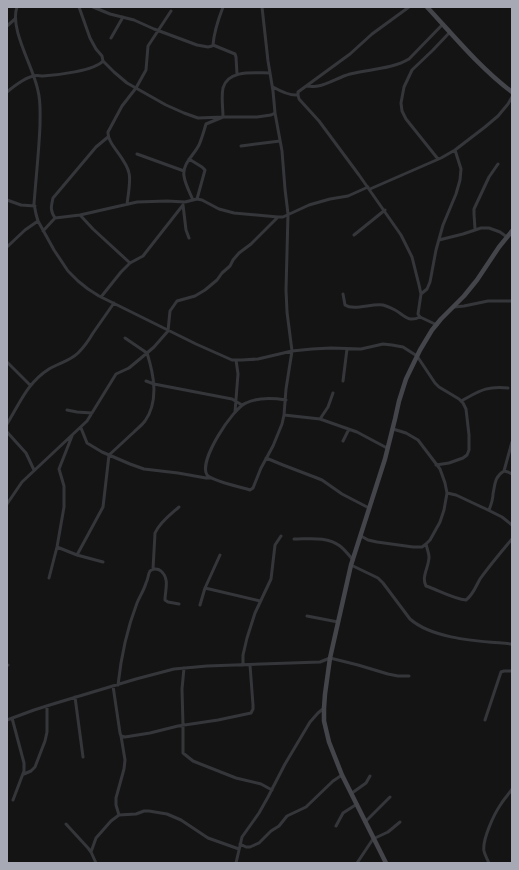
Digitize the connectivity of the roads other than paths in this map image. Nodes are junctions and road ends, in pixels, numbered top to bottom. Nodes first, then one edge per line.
1 (17, 7) edge
2 (79, 7) edge
3 (93, 7) edge
4 (223, 7) edge
5 (262, 7) edge
6 (408, 7) edge
7 (427, 7) edge
8 (171, 12) dead end
9 (123, 17) junction
10 (15, 19) junction
11 (443, 24) junction
12 (7, 26) edge
13 (158, 31) junction
14 (450, 32) junction
15 (111, 38) dead end
16 (213, 45) junction
17 (103, 61) junction
18 (270, 73) junction
19 (237, 74) junction
20 (34, 76) junction
21 (306, 86) junction
22 (272, 87) junction
23 (136, 88) junction
24 (7, 92) edge
25 (512, 92) edge
26 (298, 95) junction
27 (512, 98) edge
28 (276, 113) junction
29 (223, 117) junction
30 (108, 137) junction
31 (280, 141) junction
32 (241, 146) dead end
33 (455, 150) junction
34 (137, 154) dead end
35 (189, 159) junction
36 (438, 159) junction
37 (498, 164) dead end
38 (184, 171) junction
39 (369, 188) junction
40 (7, 200) edge
41 (195, 200) junction
42 (127, 204) junction
43 (184, 204) junction
44 (35, 206) junction
45 (385, 210) junction
46 (288, 214) junction
47 (80, 215) junction
48 (278, 217) junction
49 (55, 218) junction
50 (38, 221) junction
51 (475, 230) junction
52 (43, 231) junction
53 (512, 231) edge
54 (354, 235) dead end
55 (507, 237) junction
56 (189, 238) dead end
57 (439, 240) junction
58 (7, 247) edge
59 (130, 263) junction
60 (343, 294) dead end
61 (421, 294) junction
62 (101, 297) junction
63 (512, 301) edge
64 (114, 303) junction
65 (454, 307) junction
66 (420, 317) junction
67 (437, 325) junction
68 (168, 331) junction
69 (125, 338) dead end
70 (347, 349) junction
71 (292, 351) junction
72 (147, 353) junction
73 (417, 356) junction
74 (236, 360) junction
75 (7, 362) edge
76 (146, 381) dead end
77 (343, 381) dead end
78 (154, 384) junction
79 (30, 385) junction
80 (508, 388) dead end
81 (333, 393) dead end
82 (286, 400) junction
83 (236, 401) junction
84 (461, 401) junction
85 (242, 405) junction
86 (67, 410) dead end
87 (235, 412) junction
88 (92, 413) junction
89 (284, 415) junction
90 (320, 419) junction
91 (7, 424) edge
92 (81, 428) junction
93 (349, 429) junction
94 (393, 429) junction
95 (7, 432) edge
96 (73, 434) junction
97 (342, 441) dead end
98 (512, 442) edge
99 (387, 448) junction
100 (109, 455) junction
101 (266, 458) junction
102 (436, 465) junction
103 (34, 470) junction
104 (504, 471) junction
105 (512, 474) edge
106 (211, 478) junction
107 (447, 493) junction
108 (7, 504) edge
109 (179, 506) dead end
110 (370, 508) junction
111 (488, 510) junction
112 (512, 525) edge
113 (281, 536) dead end
114 (361, 536) junction
115 (294, 539) dead end
116 (512, 539) edge
117 (426, 544) junction
118 (57, 548) junction
119 (78, 555) junction
120 (220, 555) dead end
121 (103, 562) dead end
122 (352, 562) junction
123 (153, 569) junction
124 (49, 578) dead end
125 (205, 588) junction
126 (260, 601) junction
127 (180, 604) dead end
128 (200, 605) dead end
129 (307, 616) dead end
130 (338, 622) junction
131 (512, 644) edge
132 (330, 658) junction
133 (320, 662) junction
134 (243, 665) junction
135 (250, 665) junction
136 (184, 668) junction
137 (328, 669) junction
138 (512, 671) edge
139 (409, 676) dead end
140 (118, 685) junction
141 (114, 686) junction
142 (76, 697) junction
143 (47, 706) junction
144 (324, 708) junction
145 (12, 718) junction
146 (7, 720) edge
147 (486, 720) dead end
148 (184, 725) junction
149 (122, 736) junction
150 (83, 757) dead end
151 (23, 774) junction
152 (342, 775) junction
153 (370, 776) dead end
154 (512, 789) edge
155 (272, 790) junction
156 (352, 794) junction
157 (390, 797) dead end
158 (13, 800) dead end
159 (357, 804) junction
160 (119, 815) junction
161 (366, 822) junction
162 (400, 822) dead end
163 (66, 824) dead end
164 (336, 826) dead end
165 (373, 839) junction
166 (240, 844) junction
167 (239, 849) junction
168 (92, 852) junction
169 (96, 863) edge
170 (236, 863) edge
171 (357, 863) edge
172 (386, 863) edge
173 (490, 863) edge

1 - 10 street
2 - 17 street
3 - 9 street
4 - 16 street
5 - 18 street
6 - 21 street
7 - 11 main road
8 - 13 street
9 - 13 street
9 - 15 street
10 - 12 street
10 - 20 street
11 - 14 main road
11 - 21 street
13 - 16 street
13 - 23 street
14 - 25 main road
14 - 36 street
16 - 19 street
17 - 20 street
17 - 23 street
18 - 19 street
18 - 22 street
19 - 29 street
20 - 24 street
20 - 44 street
21 - 26 street
22 - 26 street
22 - 28 street
23 - 29 street
23 - 30 street
26 - 39 street
27 - 33 street
28 - 29 street
28 - 31 street
29 - 35 street
30 - 42 street
30 - 49 street
31 - 32 street
31 - 46 street
33 - 36 street
33 - 57 street
34 - 38 street
35 - 38 street
35 - 41 street
36 - 39 street
37 - 51 street
38 - 41 street
39 - 45 street
39 - 46 street
40 - 44 street
41 - 43 street
41 - 48 street
42 - 43 street
42 - 47 street
43 - 56 street
43 - 59 street
44 - 50 street
45 - 54 street
45 - 61 street
46 - 48 street
46 - 71 street
47 - 49 street
47 - 59 street
48 - 68 street
49 - 52 street
50 - 52 street
50 - 58 street
51 - 55 street
51 - 57 street
52 - 62 street
53 - 55 main road
55 - 65 main road
57 - 61 street
59 - 62 street
60 - 66 street
61 - 66 street
62 - 64 street
63 - 65 street
64 - 68 street
64 - 79 street
65 - 67 main road
66 - 67 street
67 - 73 main road
68 - 72 street
68 - 74 street
69 - 72 street
70 - 71 street
70 - 73 street
70 - 77 street
71 - 74 street
71 - 82 street
72 - 78 street
72 - 88 street
73 - 84 street
73 - 94 main road
74 - 83 street
75 - 79 street
76 - 78 street
78 - 83 street
78 - 100 street
79 - 91 street
80 - 84 street
81 - 90 street
82 - 85 street
82 - 89 street
83 - 85 street
83 - 87 street
84 - 102 street
85 - 87 street
86 - 88 street
87 - 106 street
88 - 92 street
89 - 90 street
89 - 101 street
90 - 93 street
92 - 96 street
92 - 100 street
93 - 97 street
93 - 99 street
94 - 99 main road
94 - 102 street
95 - 103 street
96 - 103 street
96 - 118 street
98 - 104 street
99 - 110 main road
100 - 106 street
100 - 119 street
101 - 106 street
101 - 110 street
102 - 107 street
103 - 108 street
104 - 105 street
104 - 111 street
107 - 111 street
107 - 117 street
109 - 123 street
110 - 114 main road
111 - 112 street
113 - 126 street
114 - 117 street
114 - 122 main road
115 - 122 street
116 - 117 street
118 - 119 street
118 - 124 street
119 - 121 street
120 - 125 street
122 - 130 main road
122 - 131 street
123 - 127 street
123 - 140 street
125 - 126 street
125 - 128 street
126 - 134 street
129 - 130 street
130 - 132 main road
132 - 133 street
132 - 137 main road
132 - 139 street
133 - 135 street
133 - 137 street
134 - 135 street
134 - 136 street
135 - 148 street
136 - 140 street
136 - 148 street
137 - 144 main road
138 - 147 street
140 - 141 street
141 - 142 street
141 - 149 street
142 - 143 street
142 - 150 street
143 - 145 street
143 - 151 street
144 - 152 main road
144 - 155 street
145 - 146 street
145 - 151 street
148 - 149 street
148 - 155 street
149 - 160 street
151 - 158 street
152 - 156 main road
152 - 166 street
153 - 156 street
154 - 173 street
155 - 166 street
156 - 159 main road
157 - 161 street
159 - 161 main road
159 - 164 street
160 - 167 street
160 - 168 street
161 - 165 main road
162 - 165 street
163 - 168 street
165 - 171 street
165 - 172 main road
166 - 167 street
167 - 170 street
168 - 169 street

